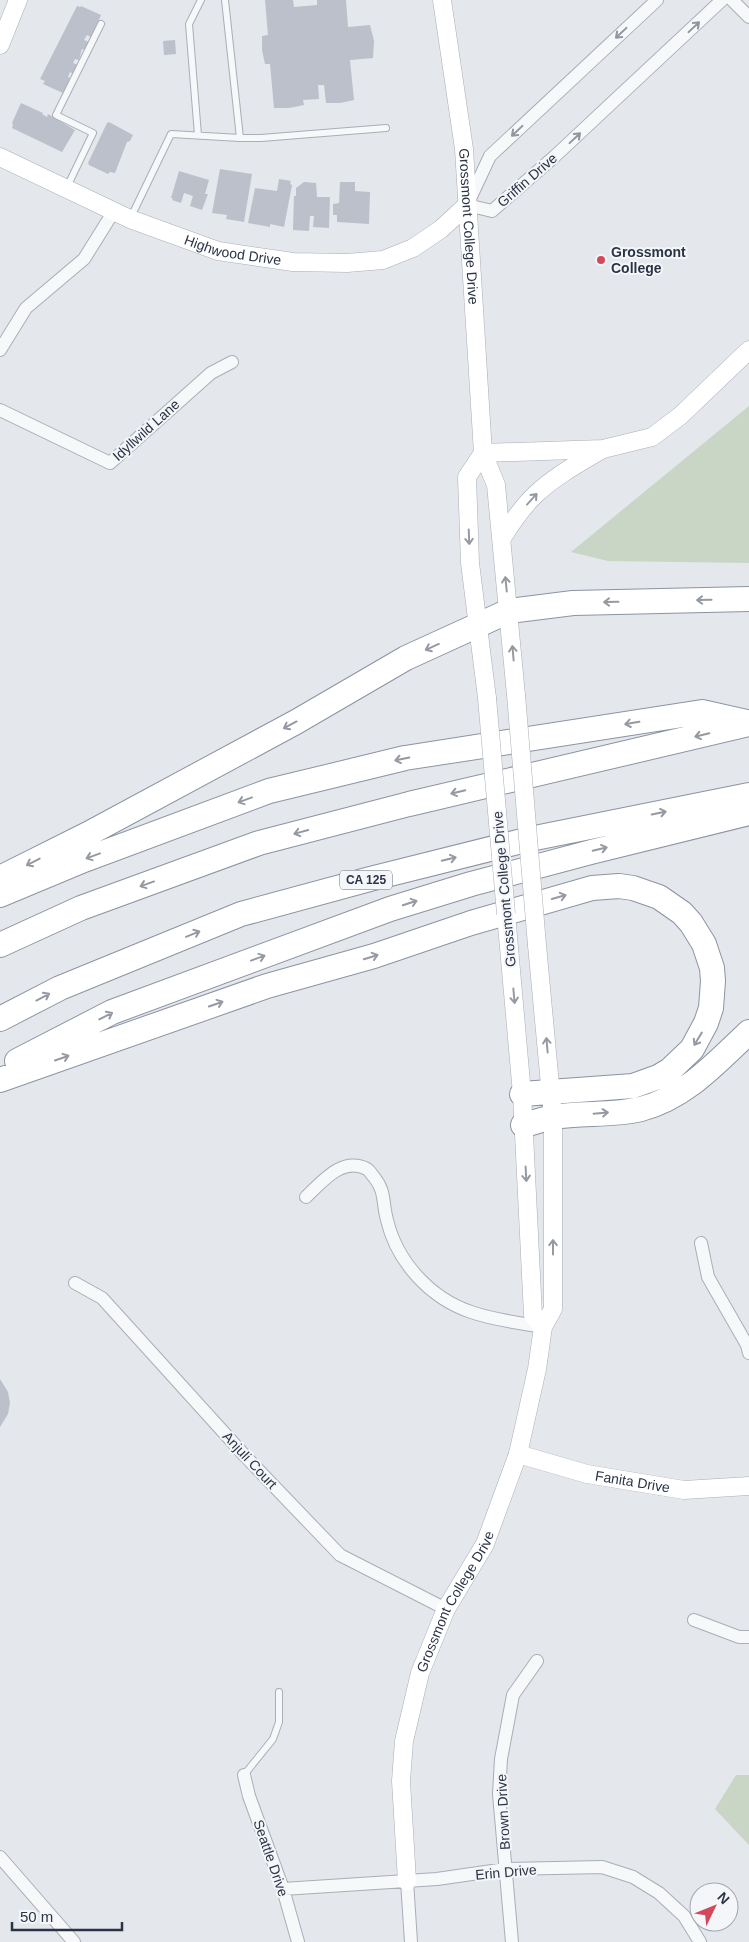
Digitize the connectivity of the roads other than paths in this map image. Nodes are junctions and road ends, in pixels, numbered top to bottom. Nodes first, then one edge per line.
1 (18, 0) edge
2 (201, 0) edge
3 (225, 0) edge
4 (442, 0) edge
5 (657, 0) edge
6 (722, 0) edge
7 (732, 0) edge
8 (749, 17) edge
9 (101, 24) dead end
10 (0, 45) edge
11 (386, 128) dead end
12 (198, 135) junction
13 (240, 138) junction
14 (0, 157) edge
15 (66, 188) junction
16 (467, 205) junction
17 (114, 211) junction
18 (130, 218) junction
19 (0, 350) edge
20 (749, 350) edge
21 (232, 362) dead end
22 (0, 410) edge
23 (603, 449) junction
24 (483, 453) junction
25 (502, 538) junction
26 (749, 599) edge
27 (509, 611) junction
28 (477, 627) junction
29 (749, 724) edge
30 (749, 795) edge
31 (749, 814) edge
32 (0, 878) edge
33 (0, 895) edge
34 (0, 945) edge
35 (0, 1019) edge
36 (749, 1032) edge
37 (0, 1070) edge
38 (0, 1080) edge
39 (551, 1093) junction
40 (522, 1094) junction
41 (553, 1117) junction
42 (523, 1125) junction
43 (306, 1197) dead end
44 (701, 1243) dead end
45 (75, 1283) dead end
46 (542, 1327) junction
47 (748, 1347) edge
48 (518, 1454) junction
49 (749, 1486) edge
50 (446, 1609) junction
51 (694, 1620) dead end
52 (749, 1637) edge
53 (537, 1661) dead end
54 (279, 1692) dead end
55 (244, 1775) joint
56 (0, 1857) edge
57 (506, 1869) junction
58 (407, 1881) junction
59 (284, 1888) junction
60 (74, 1942) edge
61 (298, 1942) edge
62 (411, 1942) edge
63 (512, 1942) edge
64 (700, 1942) edge

1 - 10 main road
2 - 12 lane
3 - 13 lane
4 - 16 main road, Grossmont College Drive
5 -> 16 street
16 -> 6 street, Griffin Drive
7 - 8 street
9 - 15 lane
11 - 13 lane
12 - 13 lane
12 - 18 lane
14 - 15 main road, Highwood Drive
15 - 17 main road, Highwood Drive
16 - 18 main road, Highwood Drive
16 - 24 main road, Grossmont College Drive
17 - 18 main road, Highwood Drive
17 - 19 street
20 - 23 main road
21 - 22 street, Idyllwild Lane
23 - 24 main road
25 -> 23 main road
24 - 25 main road, Grossmont College Drive
24 -> 28 main road, Grossmont College Drive
27 -> 25 main road, Grossmont College Drive
26 -> 27 highway
27 - 28 highway
39 -> 27 main road, Grossmont College Drive, bridge
28 -> 32 highway
28 -> 40 main road, Grossmont College Drive, bridge
29 -> 33 highway
29 -> 34 highway
35 -> 30 highway, CA 125
37 -> 31 highway
41 -> 36 highway
38 -> 39 highway
39 - 40 highway
39 - 41 main road, Grossmont College Drive
40 - 42 main road, Grossmont College Drive
41 - 42 highway
46 -> 41 main road, Grossmont College Drive
42 -> 46 main road, Grossmont College Drive
43 - 46 street
44 - 47 street
45 - 50 street, Anjuli Court
46 - 48 main road, Grossmont College Drive
48 - 49 main road, Fanita Drive
48 - 50 main road, Grossmont College Drive
50 - 58 main road, Grossmont College Drive
51 - 52 street
53 - 57 street, Brown Drive
54 - 55 lane
55 - 59 street, Seattle Drive
56 - 60 street
57 - 58 street, Erin Drive
57 - 63 street, Brown Drive
57 - 64 street, Erin Drive
58 - 59 street, Erin Drive
58 - 62 street
59 - 61 street, Seattle Drive

